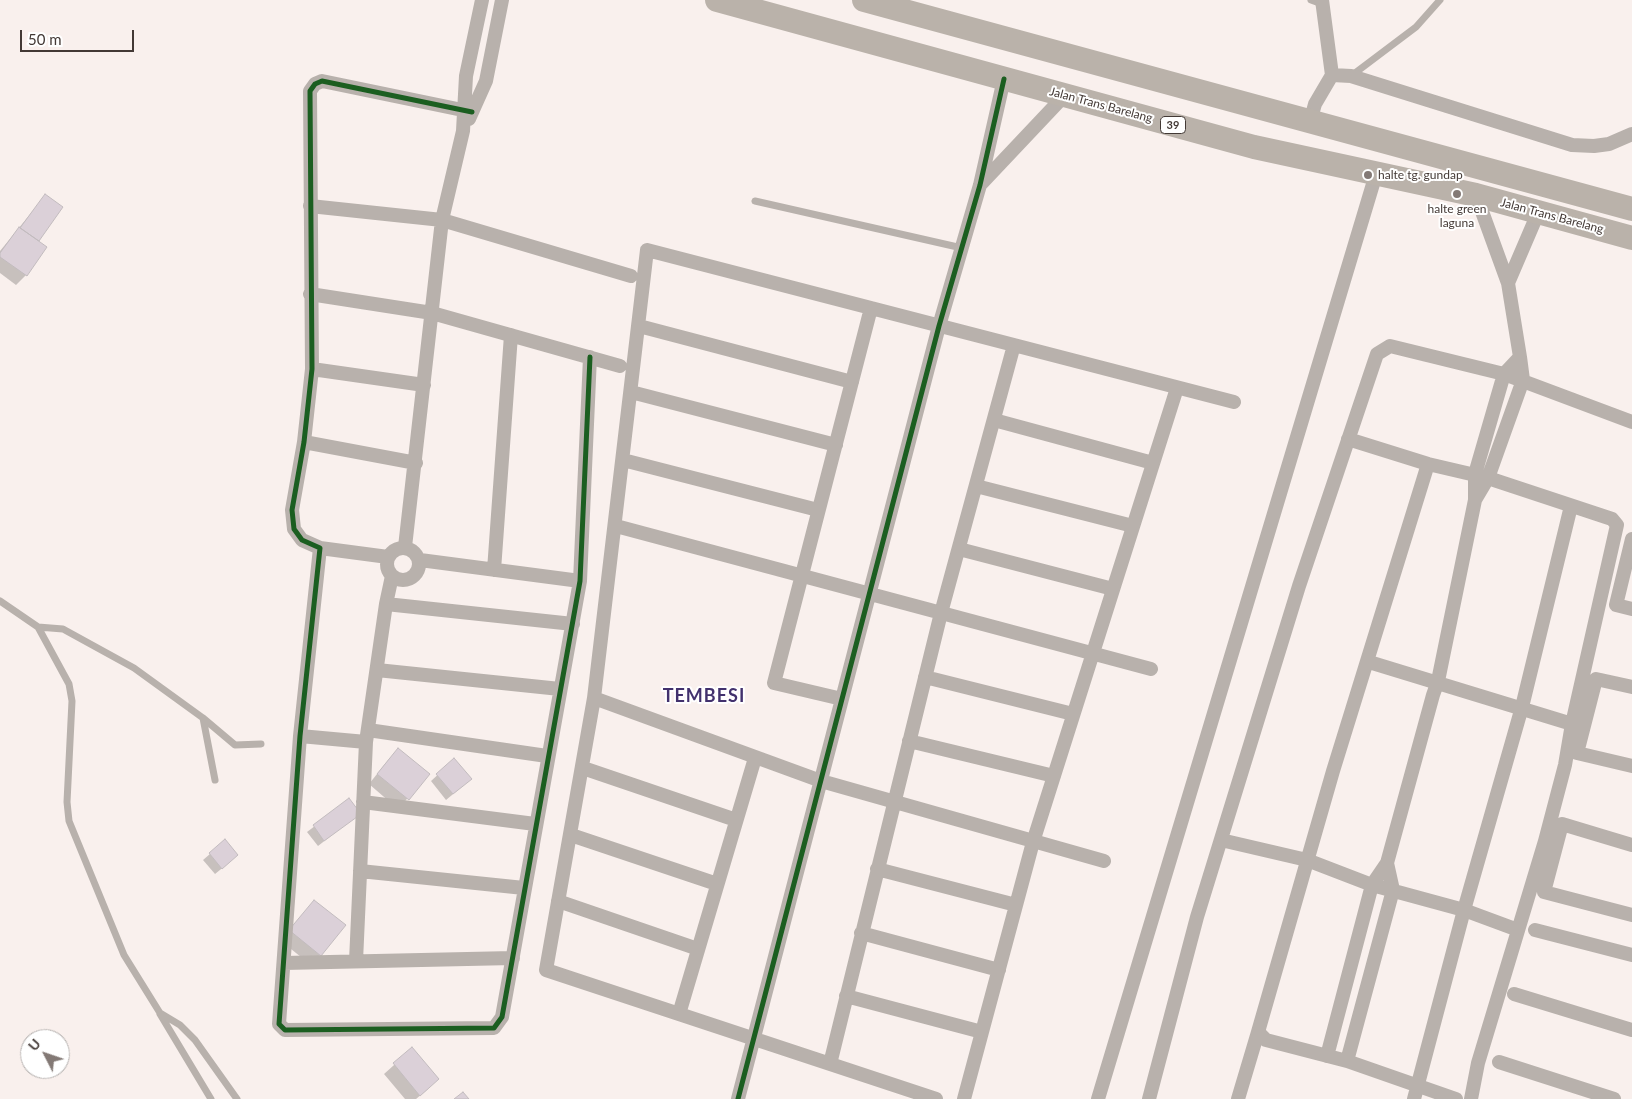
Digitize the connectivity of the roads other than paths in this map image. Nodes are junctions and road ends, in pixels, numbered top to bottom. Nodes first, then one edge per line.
1 (482, 0) edge
2 (502, 0) edge
3 (717, 0) edge
4 (864, 0) edge
5 (1440, 0) edge
6 (1318, 1) edge
7 (1332, 75) junction
8 (1351, 76) junction
9 (1004, 79) junction
10 (1065, 96) junction
11 (468, 111) junction
12 (1310, 122) junction
13 (1632, 134) edge
14 (1376, 174) junction
15 (980, 185) junction
16 (1476, 195) junction
17 (754, 201) dead end
18 (310, 206) junction
19 (1632, 209) edge
20 (1538, 213) junction
21 (442, 220) junction
22 (1632, 238) edge
23 (962, 248) junction
24 (631, 276) dead end
25 (1508, 283) junction
26 (310, 294) junction
27 (871, 308) junction
28 (432, 313) junction
29 (639, 326) junction
30 (939, 326) junction
31 (511, 335) junction
32 (1014, 346) junction
33 (590, 357) junction
34 (1520, 357) junction
35 (620, 366) dead end
36 (312, 369) junction
37 (1504, 374) junction
38 (1522, 380) junction
39 (852, 382) junction
40 (424, 385) junction
41 (1177, 388) junction
42 (631, 392) junction
43 (1234, 402) dead end
44 (994, 420) junction
45 (1632, 422) edge
46 (1348, 439) junction
47 (304, 442) junction
48 (836, 445) junction
49 (624, 460) junction
50 (416, 463) junction
51 (1153, 463) junction
52 (1428, 464) junction
53 (1481, 476) junction
54 (976, 486) junction
55 (1570, 506) junction
56 (818, 510) junction
57 (616, 526) junction
58 (1133, 526) junction
59 (1632, 539) edge
60 (405, 547) junction
61 (320, 548) junction
62 (959, 549) junction
63 (388, 557) junction
64 (420, 560) junction
65 (494, 570) junction
66 (392, 576) junction
67 (801, 576) junction
68 (580, 581) junction
69 (1113, 589) junction
70 (870, 594) junction
71 (0, 601) edge
72 (386, 604) junction
73 (1632, 609) edge
74 (942, 613) junction
75 (572, 624) junction
76 (38, 627) junction
77 (1092, 653) junction
78 (1368, 662) junction
79 (1151, 669) dead end
80 (376, 670) junction
81 (925, 677) junction
82 (1438, 681) junction
83 (1632, 687) edge
84 (560, 689) junction
85 (594, 698) junction
86 (842, 699) junction
87 (1522, 707) junction
88 (1073, 714) junction
89 (203, 718) junction
90 (1572, 724) junction
91 (300, 736) junction
92 (367, 736) junction
93 (909, 741) junction
94 (261, 744) dead end
95 (548, 756) junction
96 (755, 758) junction
97 (1632, 766) edge
98 (583, 768) junction
99 (1054, 776) junction
100 (215, 780) dead end
101 (821, 781) junction
102 (363, 802) junction
103 (893, 804) junction
104 (736, 820) junction
105 (535, 824) junction
106 (571, 835) junction
107 (1221, 840) junction
108 (1034, 842) junction
109 (1632, 845) edge
110 (1307, 860) junction
111 (1104, 861) dead end
112 (1387, 863) junction
113 (877, 869) junction
114 (360, 871) junction
115 (717, 884) junction
116 (1372, 885) junction
117 (524, 888) junction
118 (1393, 890) junction
119 (558, 901) junction
120 (1016, 905) junction
121 (1464, 910) junction
122 (1632, 915) edge
123 (1518, 930) junction
124 (1534, 930) dead end
125 (861, 933) junction
126 (698, 949) junction
127 (1632, 955) edge
128 (513, 958) junction
129 (356, 961) junction
130 (284, 962) junction
131 (999, 970) junction
132 (1514, 994) dead end
133 (846, 996) junction
134 (160, 1013) junction
135 (678, 1014) junction
136 (1632, 1030) edge
137 (982, 1032) junction
138 (1258, 1032) junction
139 (754, 1038) junction
140 (1327, 1056) junction
141 (1347, 1061) junction
142 (1500, 1062) dead end
143 (830, 1064) junction
144 (1415, 1092) edge
145 (212, 1099) edge
146 (237, 1099) edge
147 (738, 1099) edge
148 (936, 1099) edge
149 (964, 1099) edge
150 (1098, 1099) edge
151 (1149, 1099) edge
152 (1238, 1099) edge
153 (1456, 1099) edge
154 (1471, 1099) edge
155 (1614, 1099) edge

1 - 11 street
2 - 11 street
3 - 9 highway, Jalan Trans Barelang / 39
4 - 12 highway
5 - 8 lane
6 - 7 street
7 - 8 street
7 - 12 street
8 - 13 street
9 - 10 highway, Jalan Trans Barelang / 39
9 - 15 street
10 - 14 highway, Jalan Trans Barelang / 39
10 - 15 street
11 - 18 street
11 - 21 street
12 - 19 highway
14 - 16 highway, Jalan Trans Barelang / 39
14 - 150 street
15 - 23 street
16 - 20 highway, Jalan Trans Barelang / 39
16 - 25 street
17 - 23 lane
18 - 21 street
18 - 26 street
20 - 22 highway, Jalan Trans Barelang / 39
20 - 25 street
21 - 24 street
21 - 28 street
23 - 30 street
25 - 34 street
26 - 28 street
26 - 36 street
27 - 29 street
27 - 30 street
27 - 39 street
28 - 31 street
28 - 40 street
29 - 39 street
29 - 42 street
30 - 32 street
30 - 70 street
31 - 33 street
31 - 65 street
32 - 41 street
32 - 44 street
33 - 35 street
33 - 68 street
34 - 37 street
34 - 38 street
36 - 40 street
36 - 47 street
37 - 38 street
37 - 46 street
37 - 53 street
38 - 45 street
38 - 53 street
39 - 48 street
40 - 50 street
41 - 43 street
41 - 51 street
42 - 48 street
42 - 49 street
44 - 51 street
44 - 54 street
46 - 52 street
46 - 107 street
47 - 50 street
47 - 61 street
48 - 56 street
49 - 56 street
49 - 57 street
50 - 60 street
51 - 58 street
52 - 53 street
52 - 78 street
53 - 55 street
53 - 82 street
54 - 58 street
54 - 62 street
55 - 87 street
55 - 90 street
56 - 67 street
57 - 67 street
57 - 85 street
58 - 69 street
59 - 73 street
60 - 63 street
60 - 64 street
61 - 63 street
61 - 91 street
62 - 69 street
62 - 74 street
63 - 66 street
64 - 65 street
64 - 66 street
65 - 68 street
66 - 72 street
67 - 70 street
67 - 86 street
68 - 75 street
69 - 77 street
70 - 74 street
70 - 86 street
71 - 76 lane
72 - 75 street
72 - 80 street
74 - 77 street
74 - 81 street
75 - 84 street
76 - 89 lane
76 - 134 lane
77 - 79 street
77 - 88 street
78 - 82 street
78 - 110 street
80 - 84 street
80 - 92 street
81 - 88 street
81 - 93 street
82 - 87 street
82 - 112 street
83 - 97 street
84 - 95 street
85 - 96 street
85 - 98 street
86 - 101 street
87 - 90 street
87 - 121 street
88 - 99 street
89 - 94 lane
89 - 100 lane
90 - 123 street
91 - 92 street
91 - 130 street
92 - 95 street
92 - 102 street
93 - 99 street
93 - 103 street
95 - 105 street
96 - 101 street
96 - 104 street
98 - 104 street
98 - 106 street
99 - 108 street
101 - 103 street
101 - 139 street
102 - 105 street
102 - 114 street
103 - 108 street
103 - 113 street
104 - 115 street
105 - 117 street
106 - 115 street
106 - 119 street
107 - 110 street
107 - 151 street
108 - 111 street
108 - 120 street
109 - 122 street
110 - 116 street
110 - 138 street
112 - 116 street
112 - 118 street
113 - 120 street
113 - 125 street
114 - 117 street
114 - 129 street
115 - 126 street
116 - 118 street
116 - 140 street
117 - 128 street
118 - 121 street
118 - 141 street
119 - 126 street
119 - 135 street
120 - 131 street
121 - 123 street
121 - 144 street
123 - 154 street
124 - 127 street
125 - 131 street
125 - 133 street
126 - 135 street
128 - 129 street
128 - 130 street
129 - 130 street
131 - 137 street
132 - 136 street
133 - 137 street
133 - 143 street
134 - 145 lane
134 - 146 lane
135 - 139 street
137 - 149 street
138 - 140 street
138 - 152 street
139 - 143 street
139 - 147 street
140 - 141 street
141 - 144 street
142 - 155 street
143 - 148 street
144 - 153 street

